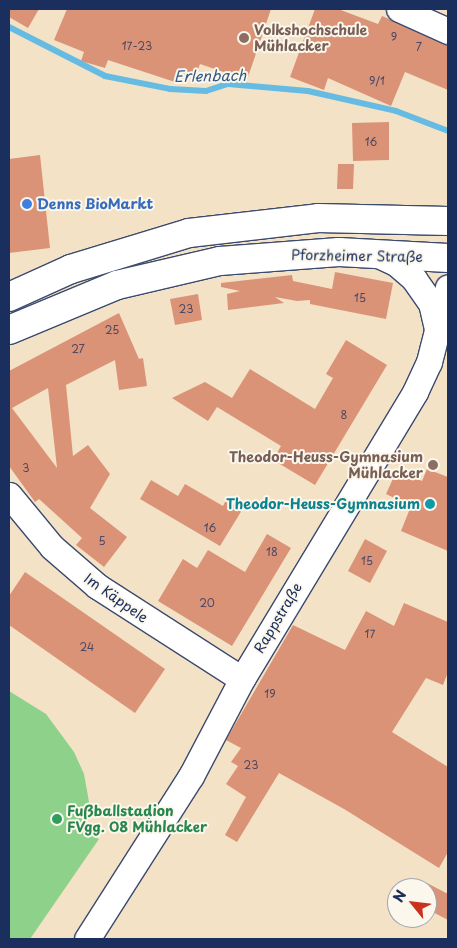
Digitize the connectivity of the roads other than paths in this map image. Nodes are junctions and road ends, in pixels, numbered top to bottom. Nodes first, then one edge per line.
1 (399, 9) edge
2 (448, 31) edge
3 (448, 221) edge
4 (376, 254) junction
5 (448, 258) edge
6 (448, 287) edge
7 (11, 294) edge
8 (9, 330) edge
9 (437, 333) junction
10 (9, 495) edge
11 (242, 679) junction
12 (87, 939) edge

1 - 2 street
3 - 7 main road
4 - 5 main road, Pforzheimer Straße
4 - 8 main road, Pforzheimer Straße
4 - 9 street
6 - 9 street, Rappstraße
9 - 11 street, Rappstraße
10 - 11 street, Im Käppele
11 - 12 street, Rappstraße

